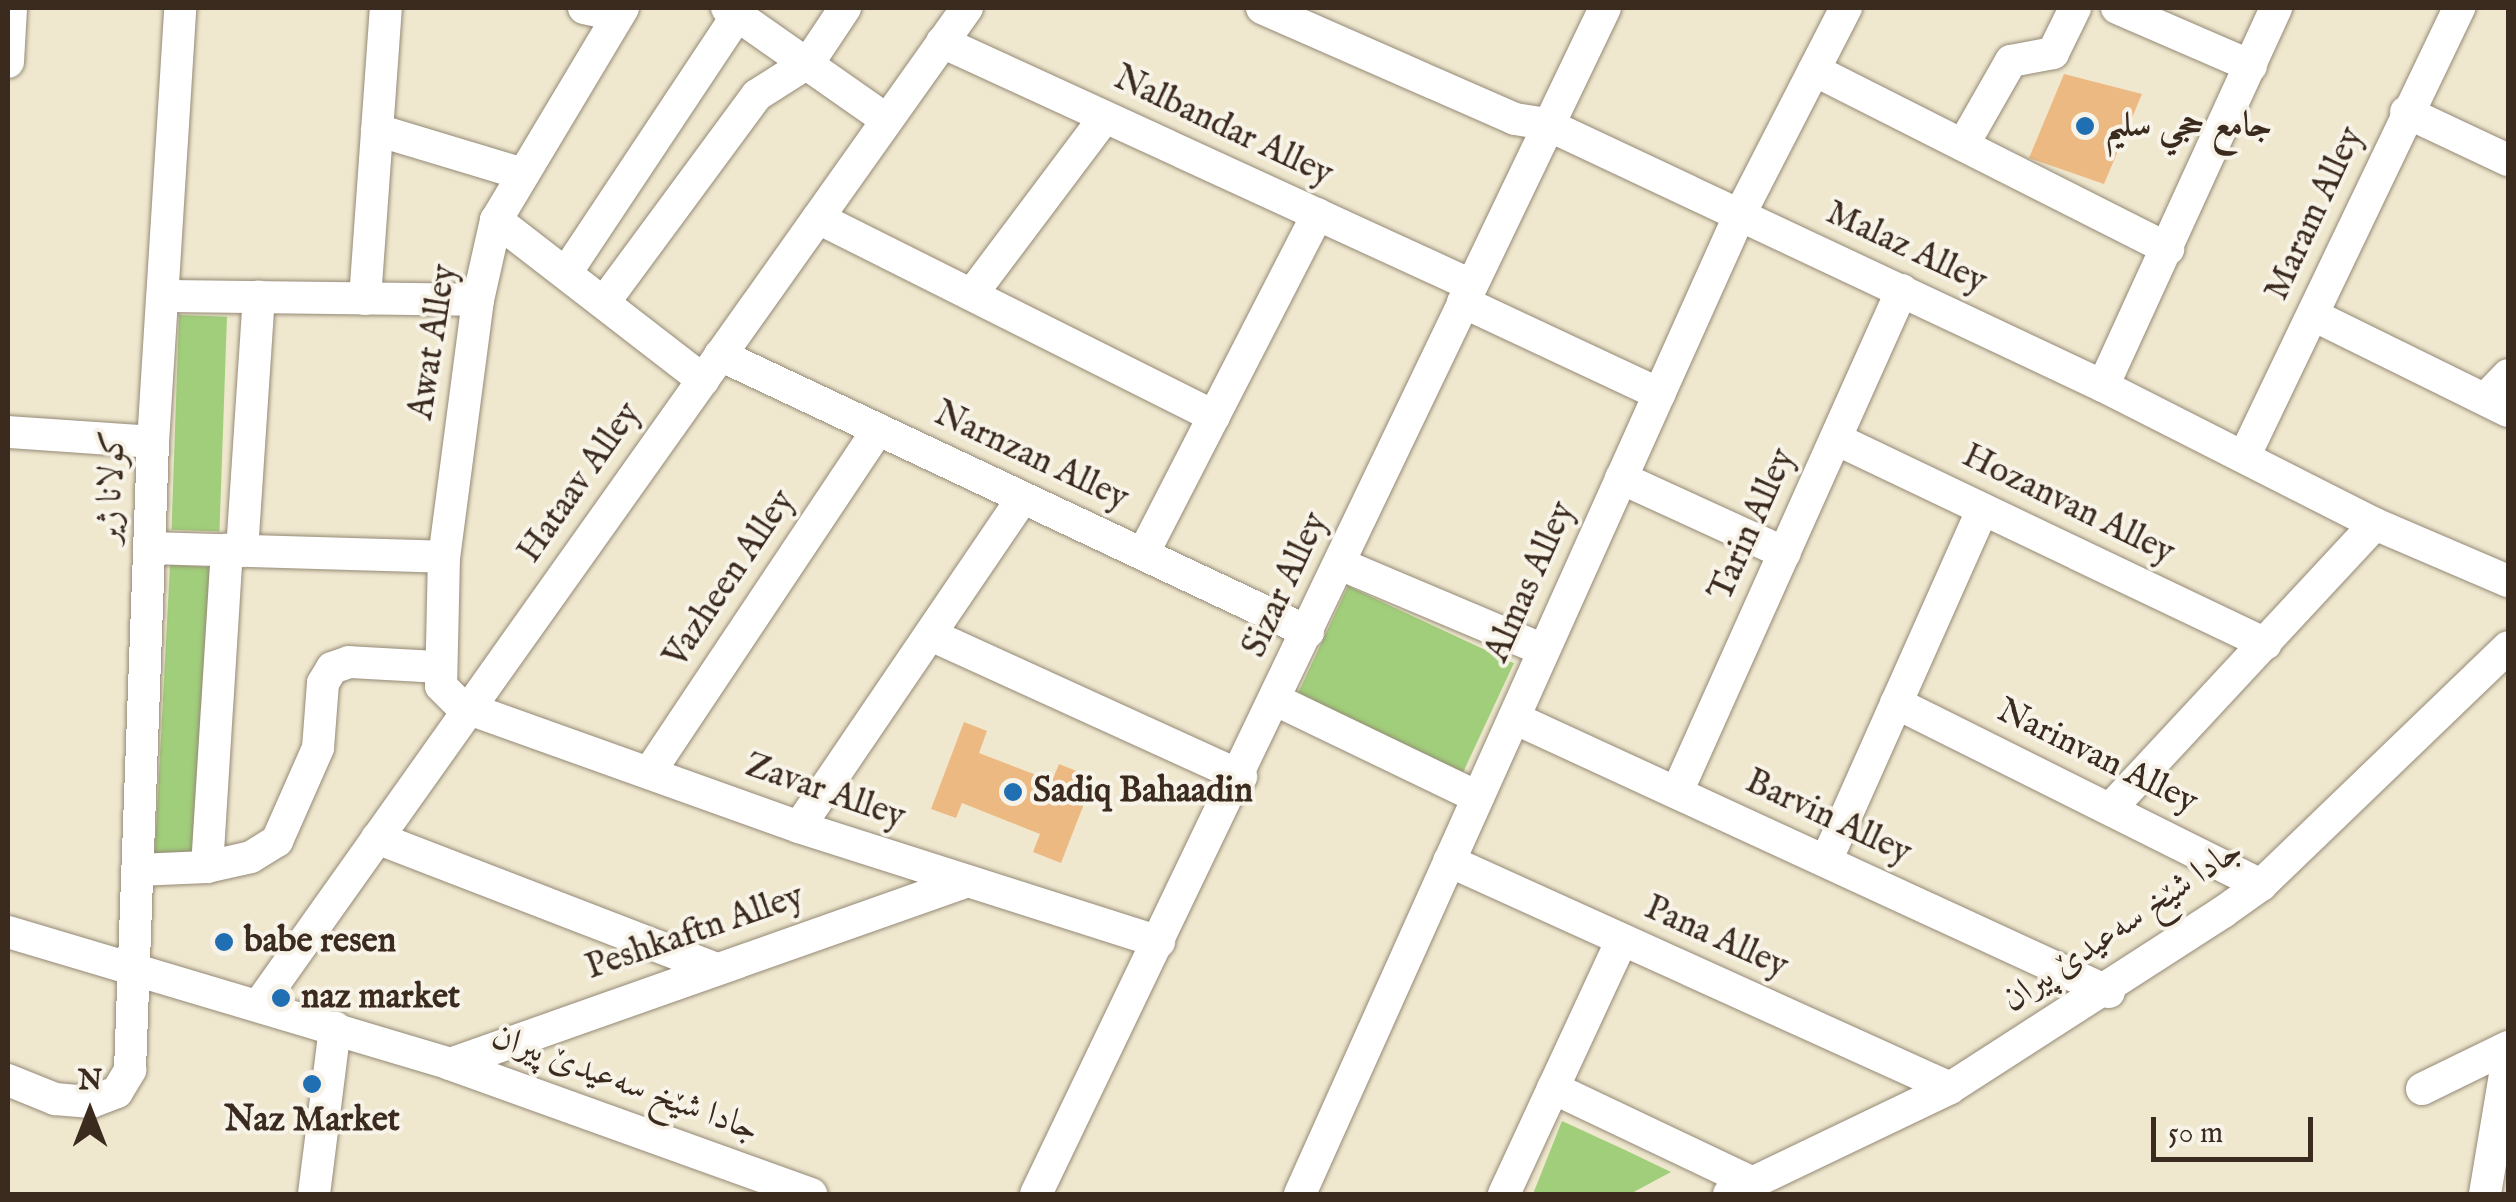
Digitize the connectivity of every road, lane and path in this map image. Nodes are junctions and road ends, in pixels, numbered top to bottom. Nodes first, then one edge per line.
1 (12, 8) edge
2 (180, 8) edge
3 (386, 8) edge
4 (584, 8) edge
5 (846, 8) edge
6 (967, 8) edge
7 (1262, 8) edge
8 (1606, 8) edge
9 (1846, 8) edge
10 (2075, 8) edge
11 (2117, 8) edge
12 (2276, 8) edge
13 (2459, 8) edge
14 (735, 10) edge
15 (620, 11) edge
16 (942, 42) junction
17 (8, 62) edge
18 (809, 62) junction
19 (2252, 66) junction
20 (1814, 70) junction
21 (2406, 112) junction
22 (1105, 117) junction
23 (887, 120) junction
24 (1546, 124) junction
25 (377, 130) junction
26 (1964, 146) junction
27 (2508, 160) edge
28 (518, 173) junction
29 (1318, 214) junction
30 (1740, 214) junction
31 (818, 218) junction
32 (496, 220) junction
33 (2168, 250) junction
34 (568, 270) junction
35 (1902, 290) junction
36 (1467, 293) junction
37 (972, 294) junction
38 (165, 296) junction
39 (258, 297) junction
40 (365, 298) junction
41 (478, 300) junction
42 (605, 301) junction
43 (2313, 315) junction
44 (711, 368) junction
45 (2508, 375) edge
46 (2103, 386) junction
47 (1659, 394) junction
48 (2497, 405) edge
49 (1214, 416) junction
50 (878, 429) junction
51 (8, 432) edge
52 (1836, 439) junction
53 (153, 442) junction
54 (2245, 455) junction
55 (1621, 478) junction
56 (1023, 498) junction
57 (1982, 509) junction
58 (2375, 524) junction
59 (149, 548) junction
60 (235, 550) junction
61 (1784, 553) junction
62 (1143, 554) junction
63 (444, 557) junction
64 (1340, 564) junction
65 (2508, 581) edge
66 (1308, 632) junction
67 (931, 635) junction
68 (2266, 644) junction
69 (2508, 648) edge
70 (1544, 650) junction
71 (438, 666) junction
72 (1276, 700) junction
73 (1896, 703) junction
74 (469, 708) junction
75 (1514, 718) junction
76 (649, 773) junction
77 (1241, 776) junction
78 (1677, 792) junction
79 (1478, 797) junction
80 (2112, 807) junction
81 (799, 827) junction
82 (377, 838) junction
83 (1449, 861) junction
84 (1826, 861) junction
85 (207, 868) junction
86 (137, 870) junction
87 (968, 881) junction
88 (2260, 885) junction
89 (8, 932) edge
90 (1622, 940) junction
91 (1160, 942) junction
92 (714, 968) junction
93 (134, 970) junction
94 (2109, 992) junction
95 (259, 1005) junction
96 (335, 1027) junction
97 (2508, 1047) edge
98 (2508, 1058) edge
99 (450, 1064) junction
100 (8, 1080) edge
101 (1553, 1088) junction
102 (1950, 1088) junction
103 (2422, 1090) dead end
104 (1742, 1189) edge
105 (314, 1194) edge
106 (811, 1194) edge
107 (1036, 1194) edge
108 (1300, 1194) edge
109 (1504, 1194) edge
110 (2485, 1194) edge

1 - 17 street
2 - 38 street, کولانا ژیر
3 - 25 street
4 - 15 street
5 - 18 street
6 - 16 street, Hataav Alley
7 - 24 street, Malaz Alley
8 - 24 street, Sizar Alley
9 - 20 street, Almas Alley
10 - 26 street
11 - 19 street
12 - 19 street
13 - 21 street, Maram Alley
14 - 18 street
14 - 34 street
15 - 28 street, Awat Alley
16 - 22 street, Nalbandar Alley
16 - 23 street, Hataav Alley
18 - 23 street
18 - 42 street
19 - 33 street
20 - 26 street
20 - 30 street, Almas Alley
21 - 27 street
21 - 43 street, Maram Alley
22 - 29 street, Nalbandar Alley
22 - 37 street
23 - 31 street, Hataav Alley
24 - 30 street, Malaz Alley
24 - 36 street, Sizar Alley
25 - 28 street
25 - 40 street
26 - 33 street
28 - 32 street, Awat Alley
29 - 36 street, Nalbandar Alley
29 - 49 street
30 - 35 street, Malaz Alley
30 - 47 street, Almas Alley
31 - 37 street
31 - 44 street, Hataav Alley
32 - 34 street, Narnzan Alley
32 - 41 street, Awat Alley
33 - 46 street
34 - 42 street, Narnzan Alley
35 - 46 street, Malaz Alley
35 - 52 street, Tarin Alley
36 - 47 street, Nalbandar Alley
36 - 64 street, Sizar Alley
37 - 49 street
38 - 39 street
38 - 53 street, کولانا ژیر
39 - 40 street
39 - 60 street
40 - 41 street
41 - 63 street, Awat Alley
42 - 44 street, Narnzan Alley
43 - 48 street
43 - 54 street, Maram Alley
44 - 50 street, Narnzan Alley
44 - 74 street, Hataav Alley
45 - 48 street
46 - 54 street, Malaz Alley
47 - 55 street, Almas Alley
49 - 62 street
50 - 56 street, Narnzan Alley
50 - 76 street, Vazheen Alley
51 - 53 street
52 - 57 street, Hozanvan Alley
52 - 61 street, Tarin Alley
53 - 59 street, کولانا ژیر
54 - 58 street, Malaz Alley
55 - 61 street
55 - 70 street, Almas Alley
56 - 62 street, Narnzan Alley
56 - 67 street
57 - 68 street, Hozanvan Alley
57 - 73 street
58 - 65 street, Malaz Alley
58 - 68 street
59 - 60 street
59 - 86 street, کولانا ژیر
60 - 63 street
60 - 85 street
61 - 78 street, Tarin Alley
62 - 66 street, Narnzan Alley
63 - 71 street, Awat Alley
64 - 66 street, Sizar Alley
64 - 70 street
66 - 72 street, Sizar Alley
67 - 77 street
67 - 81 street
68 - 80 street
69 - 88 street, جادا شێخ سەعیدێ پیران
70 - 75 street, Almas Alley
71 - 74 street
71 - 85 street
72 - 77 street, Sizar Alley
72 - 79 street
73 - 80 street, Narinvan Alley
73 - 84 street
74 - 76 street, Zavar Alley
74 - 82 street, Hataav Alley
75 - 78 street, Barvin Alley
75 - 79 street, Almas Alley
76 - 81 street, Zavar Alley
77 - 91 street, Sizar Alley
78 - 84 street, Barvin Alley
79 - 83 street, Almas Alley
80 - 88 street, Narinvan Alley
81 - 87 street, Zavar Alley
82 - 92 street
82 - 95 street, Hataav Alley
83 - 90 street, Pana Alley
83 - 108 street, Almas Alley
84 - 94 street, Barvin Alley
85 - 86 street
86 - 93 street, کولانا ژیر
87 - 91 street, Zavar Alley
87 - 92 street, Peshkaftn Alley
88 - 94 street, جادا شێخ سەعیدێ پیران
89 - 93 street, جادا شێخ سەعیدێ پیران
90 - 101 street
90 - 102 street, Pana Alley
91 - 107 street, Sizar Alley
92 - 99 street, Peshkaftn Alley
93 - 95 street, جادا شێخ سەعیدێ پیران
93 - 100 street, کولانا ژیر
94 - 102 street, جادا شێخ سەعیدێ پیران
95 - 96 street, جادا شێخ سەعیدێ پیران
96 - 99 street, جادا شێخ سەعیدێ پیران
96 - 105 street
97 - 103 street
98 - 110 street
99 - 106 street, جادا شێخ سەعیدێ پیران
101 - 104 street
101 - 109 street
102 - 104 street, جادا شێخ سەعیدێ پیران

